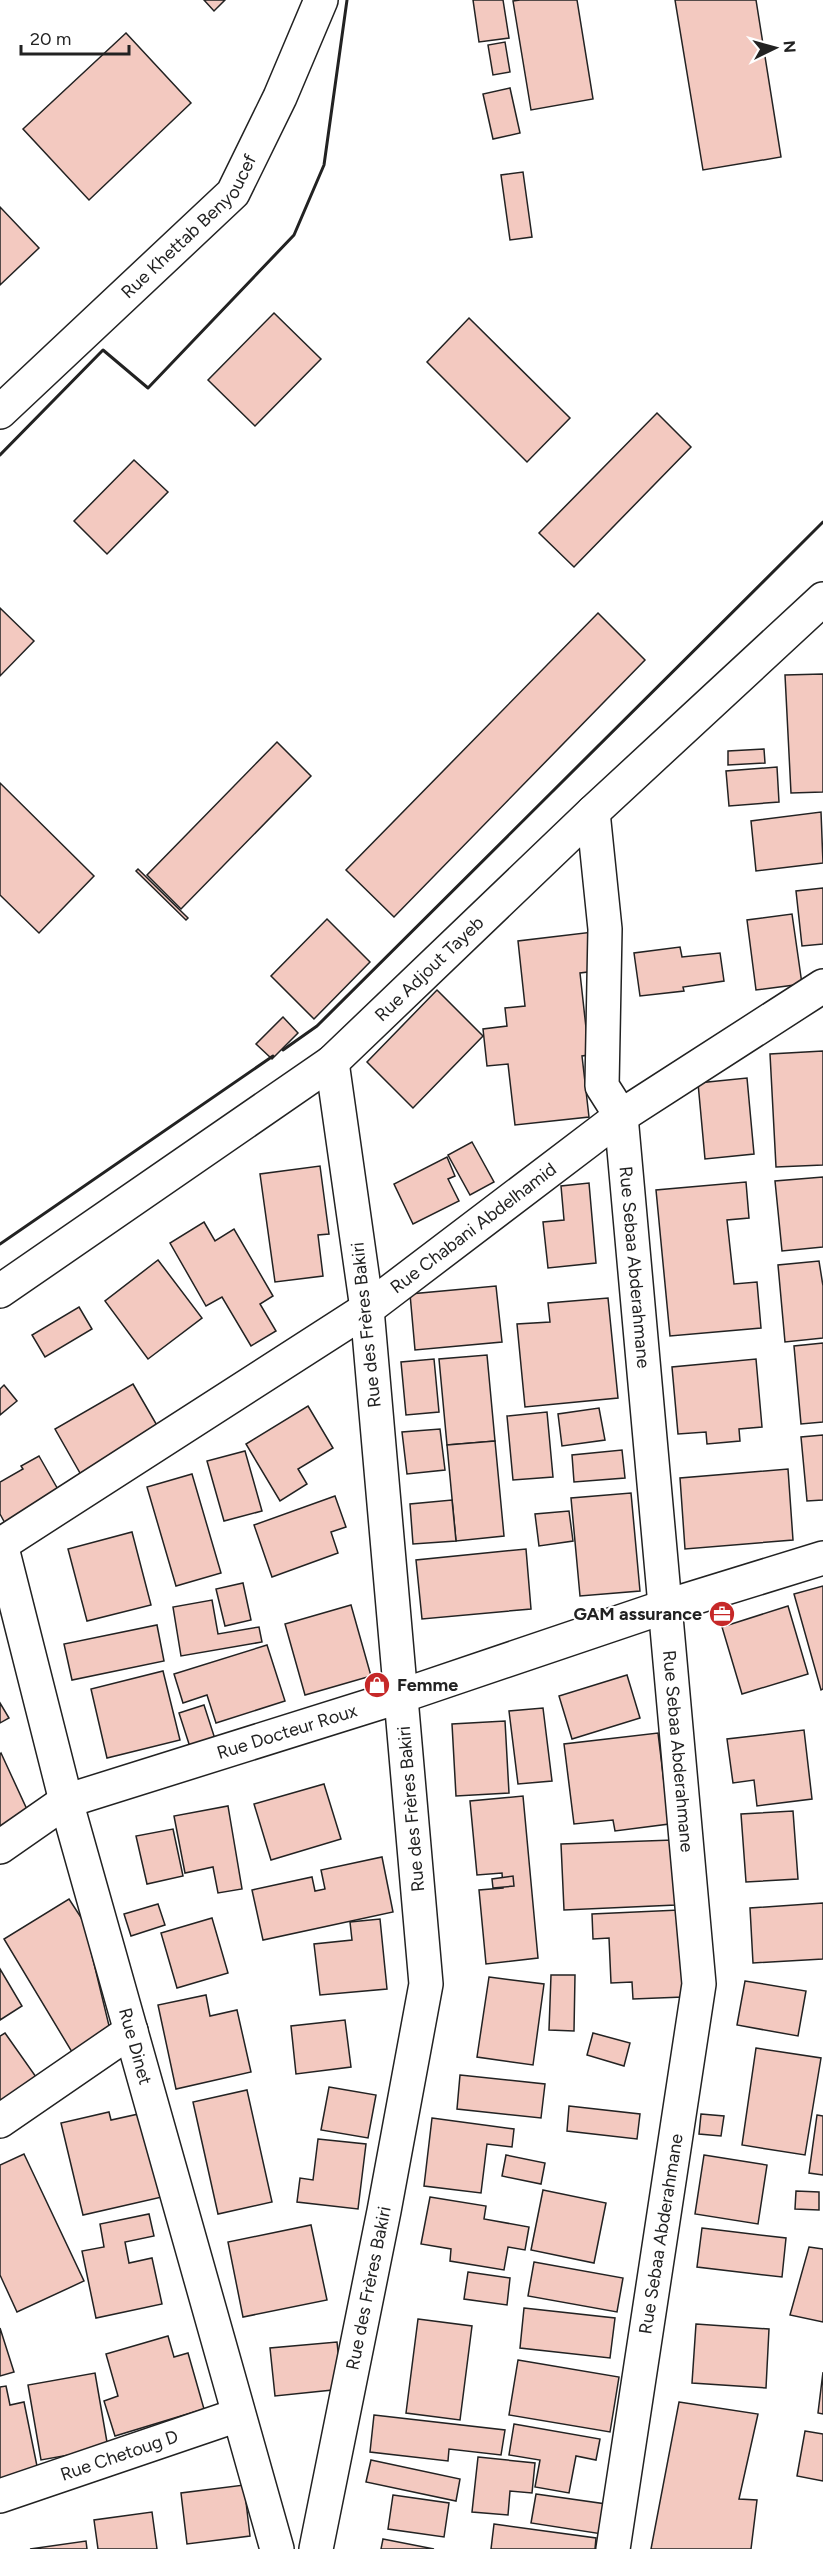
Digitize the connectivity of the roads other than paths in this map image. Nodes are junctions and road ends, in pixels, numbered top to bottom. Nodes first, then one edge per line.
1 (321, 0) edge
2 (0, 412) edge
3 (823, 600) edge
4 (593, 812) junction
5 (823, 986) edge
6 (332, 1062) junction
7 (621, 1116) junction
8 (0, 1291) edge
9 (367, 1309) junction
10 (0, 1545) edge
11 (823, 1558) edge
12 (663, 1607) junction
13 (401, 1696) junction
14 (66, 1801) junction
15 (0, 1847) edge
16 (131, 2031) junction
17 (0, 2121) edge
18 (238, 2415) junction
19 (0, 2496) edge
20 (277, 2549) edge
21 (316, 2549) edge
22 (613, 2549) edge

1 - 2 street, Rue Khettab Benyoucef
3 - 4 street, Rue Adjout Tayeb
4 - 6 street, Rue Adjout Tayeb
4 - 7 street, Rue Sebaa Abderahmane
5 - 7 street, Rue Chabani Abdelhamid
6 - 8 street, Rue Adjout Tayeb
6 - 9 street, Rue des Frères Bakiri
7 - 9 street, Rue Chabani Abdelhamid
7 - 12 street, Rue Sebaa Abderahmane
9 - 10 street, Rue Chabani Abdelhamid
9 - 13 street, Rue des Frères Bakiri
10 - 14 street, Rue Dinet
11 - 12 street, Rue Docteur Roux
12 - 13 street, Rue Docteur Roux
12 - 22 street, Rue Sebaa Abderahmane
13 - 14 street, Rue Docteur Roux
13 - 21 street, Rue des Frères Bakiri
14 - 15 street, Rue Docteur Roux
14 - 16 street, Rue Dinet
16 - 17 street
16 - 18 street, Rue Dinet
18 - 19 street, Rue Chetoug D
18 - 20 street, Rue Dinet

